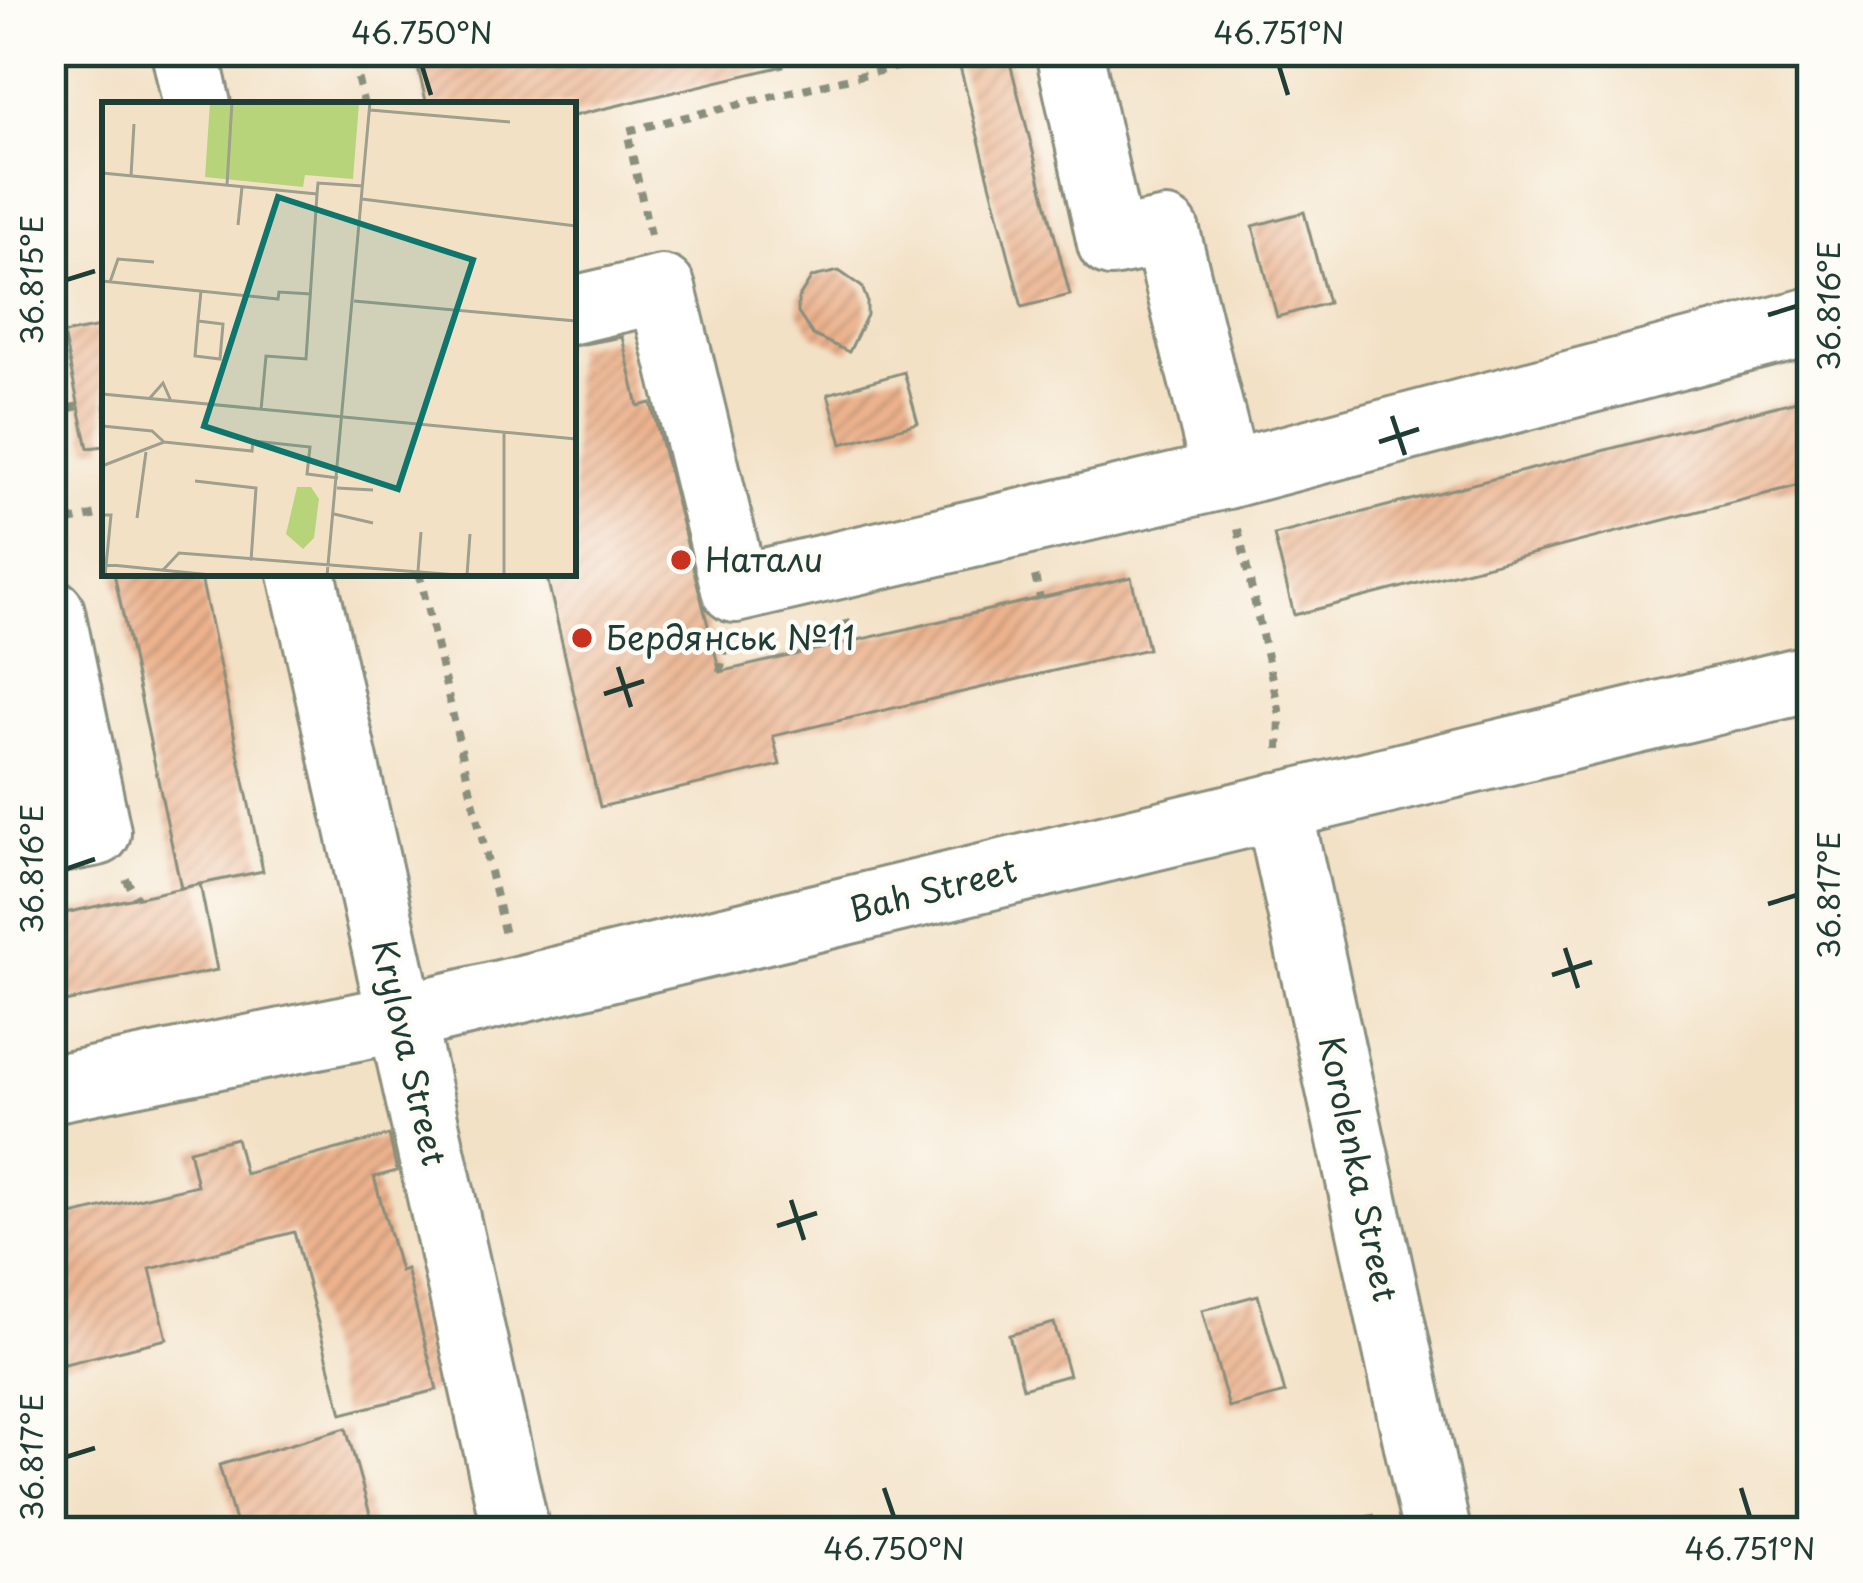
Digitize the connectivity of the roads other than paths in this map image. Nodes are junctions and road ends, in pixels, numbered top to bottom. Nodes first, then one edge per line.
1 (185, 51) edge
2 (1069, 51) edge
3 (196, 102) edge
4 (576, 309) edge
5 (1812, 321) edge
6 (1226, 475) junction
7 (303, 576) edge
8 (51, 612) edge
9 (1812, 678) edge
10 (1279, 806) junction
11 (51, 842) edge
12 (401, 1018) junction
13 (51, 1090) edge
14 (516, 1532) edge
15 (1437, 1532) edge

1 - 3 street
2 - 6 street
4 - 6 street
5 - 6 street
7 - 12 street, Krylova Street
8 - 11 street
9 - 10 street, Bah Street
10 - 12 street, Bah Street
10 - 15 street, Korolenka Street
12 - 13 street, Bah Street
12 - 14 street, Krylova Street

